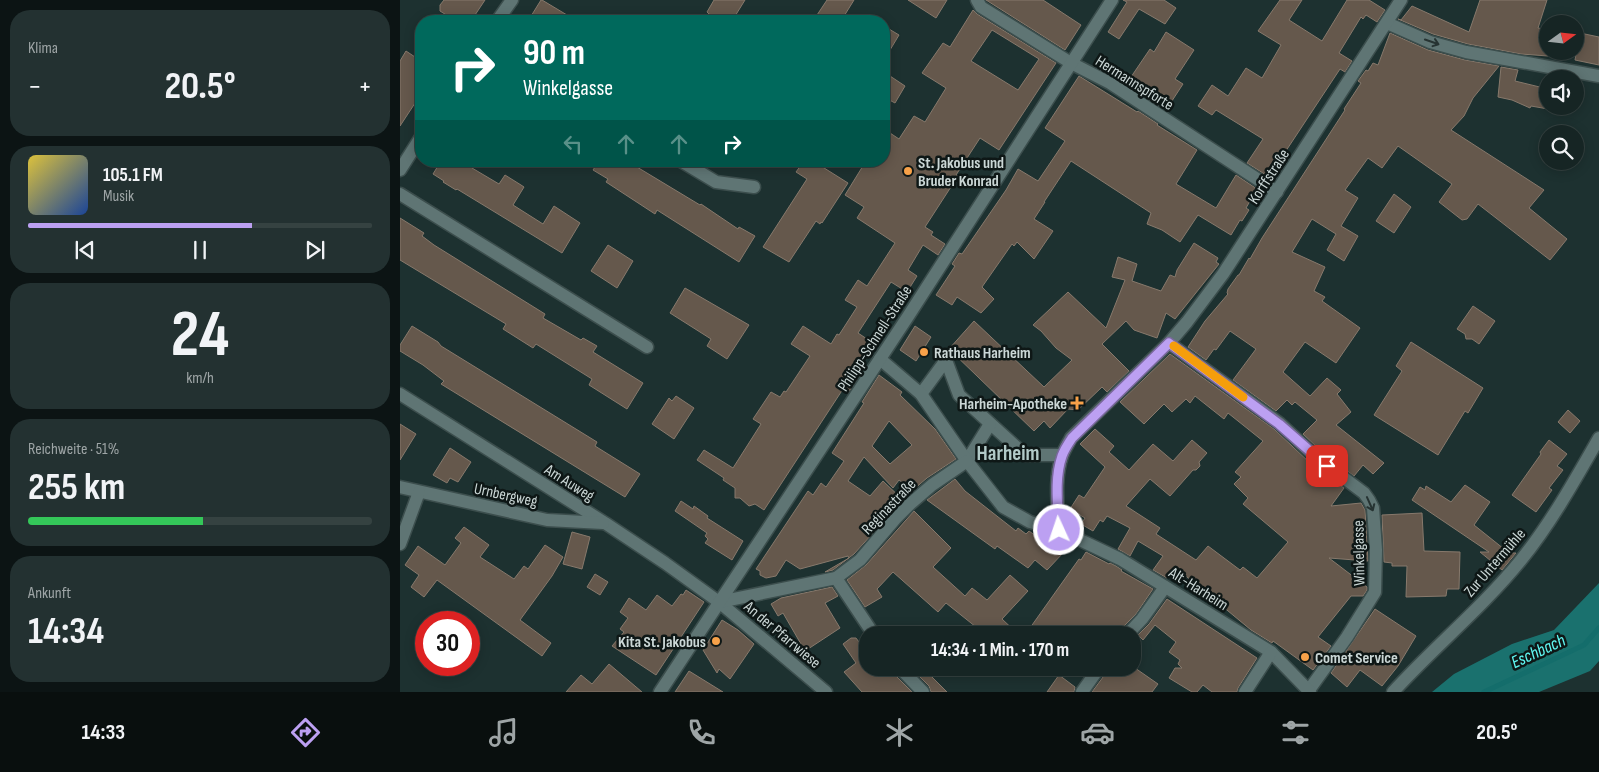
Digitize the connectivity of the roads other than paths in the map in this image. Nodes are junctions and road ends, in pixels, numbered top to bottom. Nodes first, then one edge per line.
1 (512, 0) edge
2 (977, 0) edge
3 (1112, 0) edge
4 (1401, 0) edge
5 (501, 15) edge
6 (1387, 23) junction
7 (1071, 62) junction
8 (1599, 76) edge
9 (415, 147) edge
10 (692, 167) edge
11 (400, 170) edge
12 (754, 187) dead end
13 (1277, 192) junction
14 (400, 194) edge
15 (1169, 343) junction
16 (647, 347) dead end
17 (880, 359) junction
18 (400, 394) edge
19 (921, 394) junction
20 (990, 424) junction
21 (1599, 438) edge
22 (1062, 456) junction
23 (967, 461) junction
24 (400, 487) edge
25 (419, 492) junction
26 (605, 523) junction
27 (1059, 530) junction
28 (400, 544) edge
29 (836, 578) junction
30 (1165, 586) junction
31 (719, 602) junction
32 (868, 626) edge
33 (1135, 626) edge
34 (1271, 652) junction
35 (908, 676) edge
36 (1093, 676) edge
37 (1309, 691) edge
38 (660, 692) edge
39 (826, 692) edge
40 (923, 692) edge
41 (1082, 692) edge
42 (1245, 692) edge
43 (1393, 692) edge

1 - 5 street
2 - 7 street, Hermannspforte
3 - 7 street, Philipp-Schnell-Straße
4 - 6 street, Korffstraße
6 -> 8 street
6 - 13 street, Korffstraße
7 - 13 street, Hermannspforte
7 - 17 street, Philipp-Schnell-Straße
9 - 11 street
10 - 12 street
13 - 15 street, Korffstraße
14 - 16 street
15 - 22 street
15 -> 37 street, Winkelgasse
17 - 19 street, Alt-Harheim
17 - 31 street, Philipp-Schnell-Straße
18 - 26 street, Am Auweg
19 - 20 street
19 - 23 street, Alt-Harheim
20 - 22 street
20 - 23 street
21 - 43 street, Zur Untermühle
22 - 27 street
23 - 27 street, Alt-Harheim
23 - 29 street, Reginastraße
24 - 25 street, Urnbergweg
25 - 26 street, Urnbergweg
25 - 28 street
26 - 31 street, Am Auweg
27 - 30 street, Alt-Harheim
29 - 31 street, Reginastraße
29 - 32 street
30 - 33 street
30 - 34 street, Alt-Harheim
31 - 38 street, Philipp-Schnell-Straße
31 - 39 street, An der Pfarrwiese
34 - 37 street, Alt-Harheim
34 - 42 street
35 - 40 street
36 - 41 street

